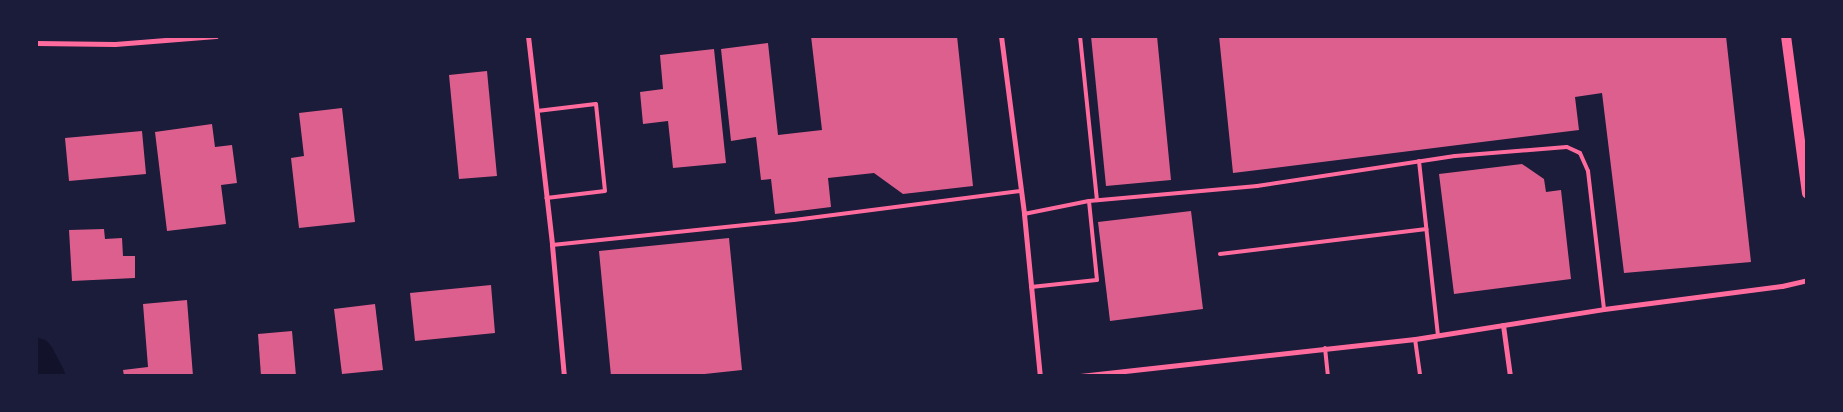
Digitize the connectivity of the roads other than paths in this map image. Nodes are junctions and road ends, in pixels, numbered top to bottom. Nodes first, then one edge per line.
1 (216, 36) edge
2 (528, 36) edge
3 (1001, 36) edge
4 (1080, 36) edge
5 (1786, 36) edge
6 (36, 43) edge
7 (537, 110) junction
8 (1420, 161) junction
9 (1806, 188) edge
10 (1021, 191) junction
11 (546, 198) junction
12 (1097, 200) junction
13 (1089, 201) junction
14 (1024, 214) junction
15 (1426, 229) junction
16 (552, 245) junction
17 (1220, 254) dead end
18 (1807, 280) edge
19 (1031, 287) junction
20 (1604, 309) junction
21 (1503, 325) junction
22 (1438, 336) junction
23 (1415, 339) junction
24 (1325, 348) junction
25 (564, 376) edge
26 (1040, 376) edge
27 (1080, 376) edge
28 (1328, 376) edge
29 (1420, 376) edge
30 (1510, 376) edge

1 - 6 street
2 - 7 street
3 - 10 street
4 - 12 lane
5 - 9 main road
7 - 11 street
7 - 11 lane
8 - 12 lane
8 - 15 lane
8 - 20 lane
10 - 14 street
10 - 16 lane
11 - 16 street
12 - 13 lane
13 - 14 lane
13 - 19 lane
14 - 19 street
15 - 17 lane
15 - 22 lane
16 - 25 street
18 - 20 street
19 - 26 street
20 - 21 street
21 - 22 street
21 - 30 street
22 - 23 street
23 - 24 street
23 - 29 lane
24 - 27 street
24 - 28 lane

